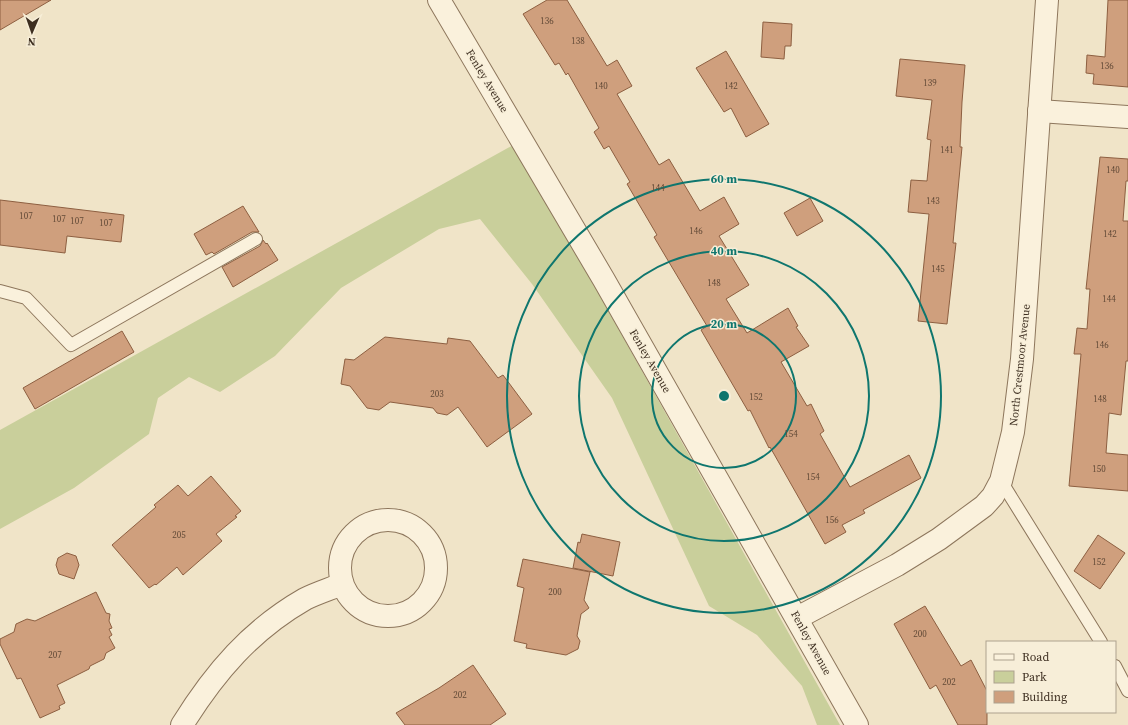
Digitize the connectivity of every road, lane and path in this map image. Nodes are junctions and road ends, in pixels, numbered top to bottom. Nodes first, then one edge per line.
1 (439, 0) edge
2 (1047, 0) edge
3 (1039, 111) junction
4 (1128, 117) edge
5 (256, 240) dead end
6 (0, 291) edge
7 (1001, 481) junction
8 (342, 584) junction
9 (797, 618) junction
10 (1100, 641) edge
11 (1116, 668) edge
12 (1128, 691) edge
13 (182, 725) edge
14 (857, 725) edge

1 - 9 street, Fenley Avenue
2 - 3 street, North Crestmoor Avenue
3 - 4 street
3 - 7 street, North Crestmoor Avenue
5 - 6 lane
7 - 9 street, North Crestmoor Avenue
7 - 10 lane
8 - 8 street
8 - 13 street
9 - 14 street, Fenley Avenue
11 - 12 lane

